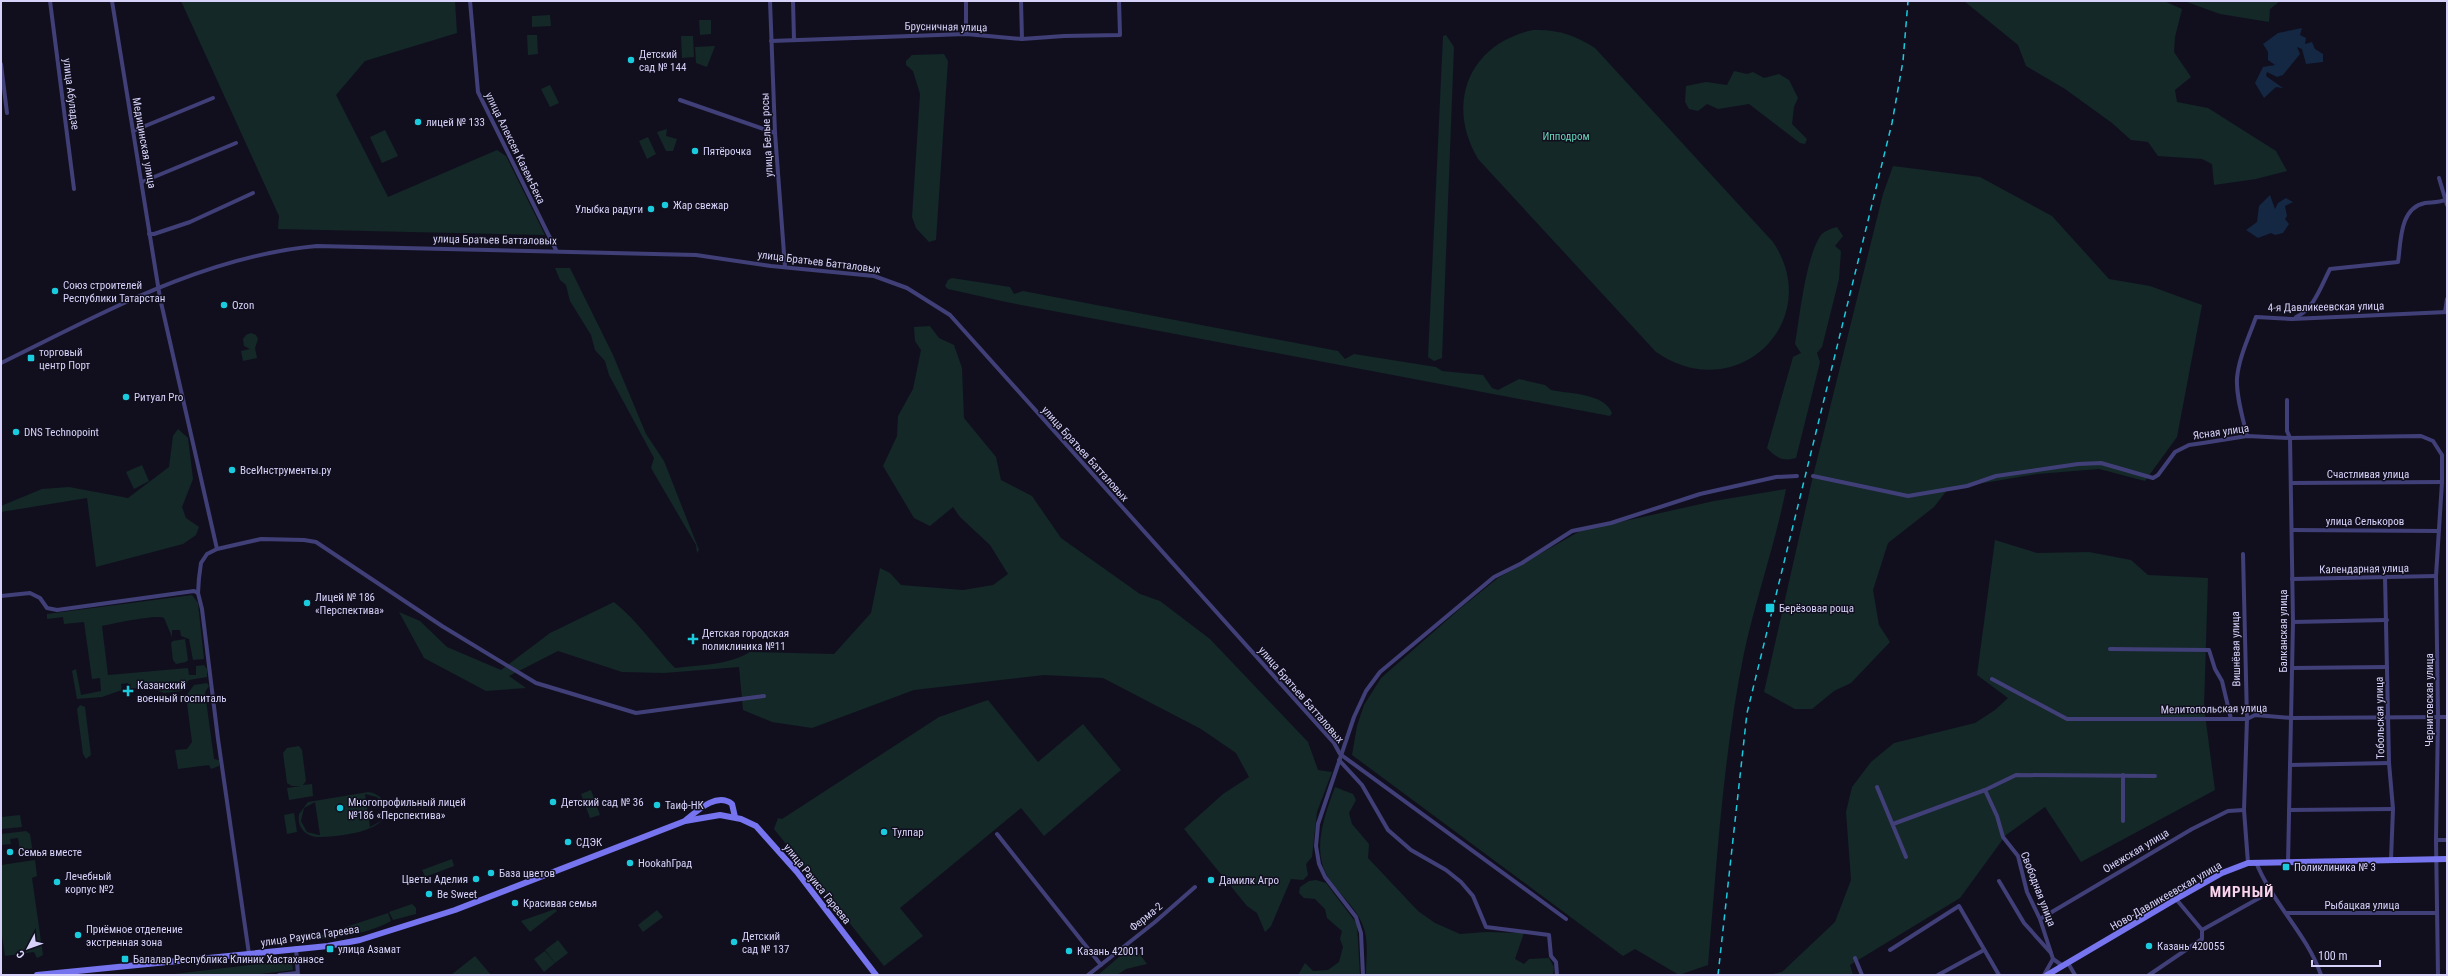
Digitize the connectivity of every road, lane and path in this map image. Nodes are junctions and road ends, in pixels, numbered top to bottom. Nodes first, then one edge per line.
1 (50, 1) edge
2 (112, 1) edge
3 (470, 1) edge
4 (770, 1) edge
5 (793, 1) edge
6 (966, 1) edge
7 (1021, 1) edge
8 (1119, 1) edge
9 (966, 34) junction
10 (1022, 39) junction
11 (794, 40) junction
12 (771, 41) junction
13 (1, 64) edge
14 (213, 98) dead end
15 (680, 100) dead end
16 (7, 113) dead end
17 (133, 131) junction
18 (775, 133) junction
19 (236, 143) dead end
20 (2439, 178) dead end
21 (142, 182) junction
22 (74, 189) dead end
23 (253, 193) dead end
24 (2446, 200) edge
25 (2447, 205) edge
26 (148, 234) junction
27 (556, 250) junction
28 (785, 267) junction
29 (159, 288) junction
30 (2447, 299) edge
31 (2446, 312) edge
32 (2292, 318) junction
33 (1, 363) edge
34 (2287, 400) dead end
35 (2247, 436) junction
36 (2421, 436) joint
37 (2290, 438) junction
38 (1797, 476) dead end
39 (1813, 476) dead end
40 (2442, 482) junction
41 (2293, 483) junction
42 (2292, 530) junction
43 (2438, 531) junction
44 (217, 549) junction
45 (2243, 554) dead end
46 (2436, 576) junction
47 (2385, 577) junction
48 (2292, 579) junction
49 (198, 593) junction
50 (1, 596) edge
51 (2387, 620) junction
52 (2294, 622) junction
53 (2110, 649) dead end
54 (2388, 667) junction
55 (2292, 668) junction
56 (1992, 679) dead end
57 (764, 696) dead end
58 (2390, 717) junction
59 (2438, 717) junction
60 (2447, 717) edge
61 (2292, 718) junction
62 (2231, 719) junction
63 (2247, 719) junction
64 (1340, 754) junction
65 (1339, 760) junction
66 (2389, 763) junction
67 (2290, 765) junction
68 (2123, 776) junction
69 (2155, 776) dead end
70 (1877, 787) dead end
71 (1985, 790) junction
72 (2393, 809) junction
73 (2244, 810) junction
74 (2289, 810) junction
75 (735, 817) junction
76 (685, 821) junction
77 (2123, 821) dead end
78 (1893, 824) junction
79 (997, 834) dead end
80 (2436, 840) junction
81 (2447, 840) edge
82 (1906, 857) dead end
83 (2391, 859) junction
84 (2437, 859) junction
85 (2447, 859) edge
86 (2256, 862) junction
87 (2248, 863) junction
88 (2288, 863) junction
89 (1999, 880) dead end
90 (1195, 887) dead end
91 (2270, 892) junction
92 (2176, 899) junction
93 (2287, 913) junction
94 (2437, 913) junction
95 (1566, 918) dead end
96 (2040, 919) junction
97 (2202, 930) junction
98 (296, 948) junction
99 (1890, 950) dead end
100 (1984, 950) junction
101 (249, 954) junction
102 (2051, 954) junction
103 (1855, 958) dead end
104 (2053, 958) junction
105 (2065, 964) junction
106 (1101, 965) junction
107 (298, 974) edge
108 (37, 975) edge
109 (279, 975) edge
110 (876, 975) edge
111 (1088, 975) edge
112 (1363, 975) edge
113 (1557, 975) edge
114 (1862, 975) edge
115 (1938, 975) edge
116 (1999, 975) edge
117 (2046, 975) edge
118 (2075, 975) edge
119 (2149, 975) edge
120 (2321, 975) edge
121 (2438, 975) edge

1 - 22 street, улица Абуладзе
2 - 17 street, Медицинская улица
3 - 27 street, улица Алексея Казем-Бека
4 - 12 street, улица Белые росы
5 - 11 street
6 - 9 street
7 - 10 street
8 - 10 street, Брусничная улица
9 - 10 street, Брусничная улица
9 - 11 street, Брусничная улица
11 - 12 street, Брусничная улица
12 - 18 street, улица Белые росы
13 - 16 street
14 - 17 street
15 - 18 street
17 - 21 street, Медицинская улица
18 - 28 street, улица Белые росы
19 - 21 street
20 - 24 street
21 - 26 street, Медицинская улица
23 - 26 street
24 - 25 street
24 - 32 street
26 - 29 street, Медицинская улица
27 - 28 street, улица Братьев Батталовых
27 - 29 street, улица Братьев Батталовых
28 - 64 street, улица Братьев Батталовых
29 - 33 street, улица Братьев Батталовых
29 - 44 street, Медицинская улица
30 - 31 street
31 - 32 street, 4-я Давликеевская улица
32 - 35 street, 4-я Давликеевская улица
34 - 37 street, Балканская улица
35 - 37 street, Ясная улица
35 - 39 street, Ясная улица
36 - 37 street, Ясная улица
36 - 40 street, Черниговская улица
37 - 41 street, Балканская улица
38 - 64 street
40 - 41 street, Счастливая улица
40 - 43 street, Черниговская улица
41 - 42 street, Балканская улица
42 - 43 street, улица Селькоров
42 - 48 street, Балканская улица
43 - 46 street, Черниговская улица
44 - 49 street
44 - 57 street
45 - 63 street, Вишнёвая улица
46 - 47 street, Календарная улица
46 - 59 street, Черниговская улица
47 - 48 street, Календарная улица
47 - 51 street, Тобольская улица
48 - 52 street, Балканская улица
49 - 50 street
49 - 101 street
51 - 52 street
51 - 54 street, Тобольская улица
52 - 55 street, Балканская улица
53 - 62 street
54 - 55 street
54 - 58 street, Тобольская улица
55 - 61 street, Балканская улица
56 - 62 street, Мелитопольская улица
58 - 59 street, Мелитопольская улица
58 - 61 street, Мелитопольская улица
58 - 66 street, Тобольская улица
59 - 60 street, Мелитопольская улица
59 - 80 street, Черниговская улица
61 - 63 street, Мелитопольская улица
61 - 67 street, Балканская улица
62 - 63 street, Мелитопольская улица
63 - 73 street, Вишнёвая улица
64 - 65 street
64 - 95 street, улица Братьев Батталовых
65 - 112 street
65 - 113 street
66 - 67 street
66 - 72 street, Тобольская улица
67 - 74 street, Балканская улица
68 - 69 street
68 - 71 street
68 - 77 street
70 - 78 street
71 - 78 street
71 - 96 street, Свободная улица
72 - 74 street
72 - 83 street, Тобольская улица
73 - 87 street, Вишнёвая улица
73 - 96 street, Онежская улица
74 - 88 street, Балканская улица
75 - 76 street, улица Рауиса Гареева
75 - 76 street
75 - 110 street, улица Рауиса Гареева
76 - 98 street, улица Рауиса Гареева
78 - 82 street
79 - 106 street
80 - 81 street
80 - 84 street, Черниговская улица
83 - 84 street, Ново-Давликеевская улица
83 - 88 street, Ново-Давликеевская улица
84 - 85 street, Ново-Давликеевская улица
84 - 94 street, Черниговская улица
86 - 87 street, Ново-Давликеевская улица
86 - 88 street, Ново-Давликеевская улица
86 - 91 street
87 - 92 street, Ново-Давликеевская улица
89 - 102 street
90 - 106 street, Ферма-2
91 - 93 street
91 - 97 street
92 - 97 street
92 - 105 street, Ново-Давликеевская улица
93 - 94 street, Рыбацкая улица
93 - 120 street
94 - 121 street, Черниговская улица
96 - 102 street, Свободная улица
97 - 119 street
98 - 101 street, улица Рауиса Гареева
98 - 107 street
99 - 100 street
100 - 115 street
100 - 116 street
101 - 108 street, улица Рауиса Гареева
102 - 104 street, Свободная улица
103 - 114 street
104 - 105 street
104 - 117 street
105 - 117 street, Ново-Давликеевская улица
105 - 118 street
106 - 111 street, Ферма-2
107 - 109 street

